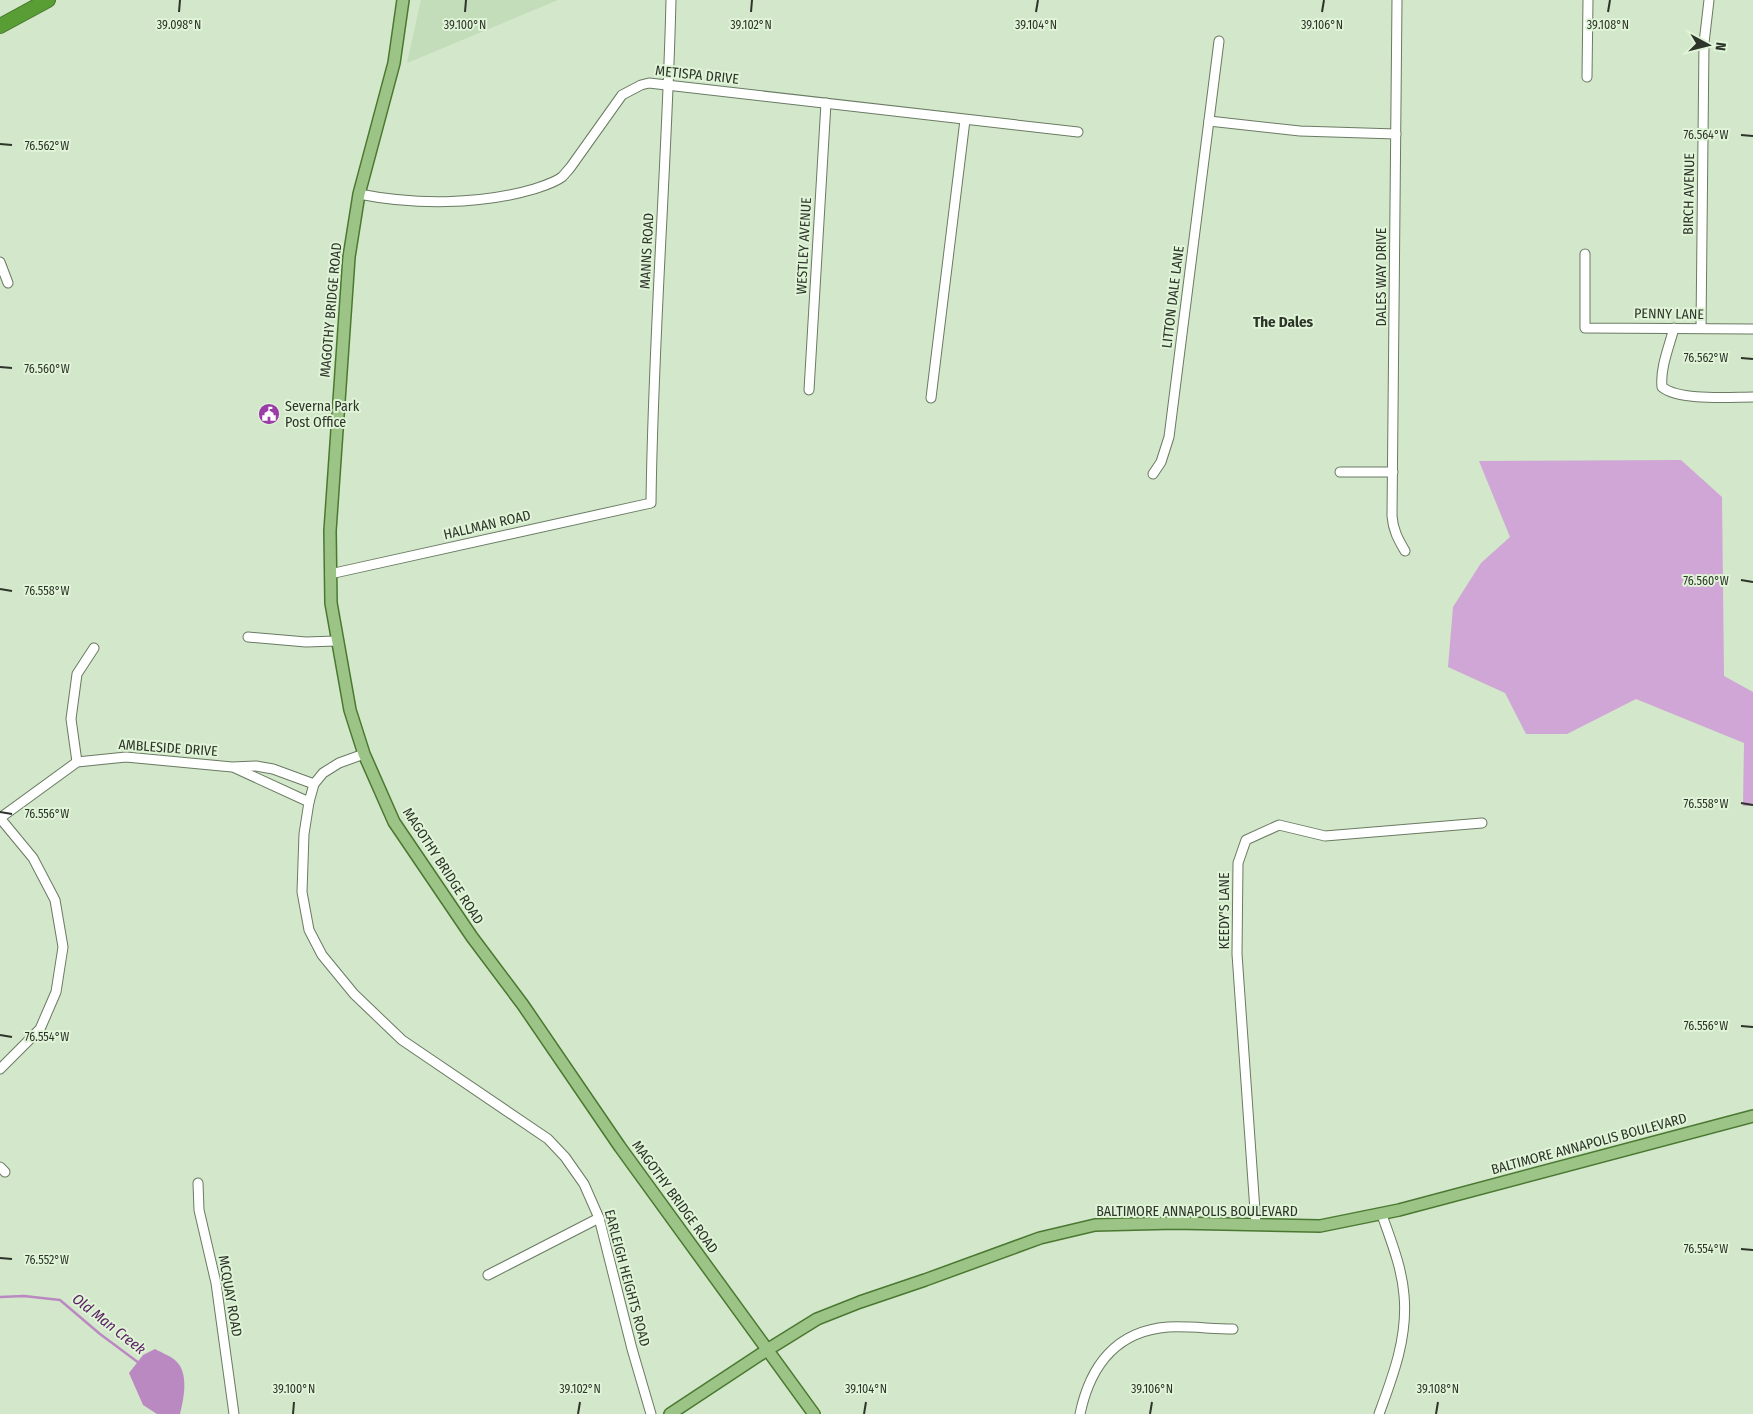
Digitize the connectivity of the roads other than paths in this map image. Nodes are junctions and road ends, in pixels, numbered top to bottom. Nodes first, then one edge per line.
1 (48, 0) edge
2 (403, 0) edge
3 (671, 0) edge
4 (1397, 0) edge
5 (1588, 0) edge
6 (1709, 0) edge
7 (0, 26) edge
8 (1219, 41) dead end
9 (1587, 77) dead end
10 (669, 85) junction
11 (826, 103) junction
12 (965, 120) junction
13 (1209, 121) junction
14 (1078, 132) dead end
15 (1396, 134) junction
16 (359, 194) junction
17 (1585, 254) dead end
18 (0, 262) edge
19 (8, 283) dead end
20 (1674, 328) junction
21 (1701, 328) junction
22 (1753, 329) edge
23 (809, 390) dead end
24 (1753, 397) edge
25 (931, 398) dead end
26 (1340, 472) dead end
27 (1393, 472) junction
28 (1153, 474) dead end
29 (651, 503) joint
30 (1405, 551) dead end
31 (330, 574) junction
32 (248, 637) dead end
33 (336, 641) junction
34 (94, 648) dead end
35 (364, 754) junction
36 (77, 762) junction
37 (232, 767) junction
38 (314, 784) junction
39 (309, 802) junction
40 (0, 818) edge
41 (1482, 823) dead end
42 (0, 1069) edge
43 (1753, 1116) edge
44 (198, 1183) dead end
45 (1382, 1215) junction
46 (599, 1218) junction
47 (1256, 1225) junction
48 (488, 1274) dead end
49 (1234, 1329) dead end
50 (767, 1350) junction
51 (234, 1414) edge
52 (651, 1414) edge
53 (670, 1414) edge
54 (814, 1414) edge
55 (1080, 1414) edge
56 (1379, 1414) edge

1 - 7 highway
2 - 16 main road, MAGOTHY BRIDGE ROAD
3 - 10 street, MANNS ROAD
4 - 15 street, DALES WAY DRIVE
5 - 9 street
6 - 21 street, BIRCH AVENUE
8 - 13 street, LITTON DALE LANE
10 - 11 street, METISPA DRIVE
10 - 16 street, METISPA DRIVE
10 - 29 street, MANNS ROAD
11 - 12 street, METISPA DRIVE
11 - 23 street, WESTLEY AVENUE
12 - 14 street, METISPA DRIVE
12 - 25 street
13 - 15 street
13 - 28 street, LITTON DALE LANE
15 - 27 street, DALES WAY DRIVE
16 - 31 main road, MAGOTHY BRIDGE ROAD
17 - 20 street, PENNY LANE
18 - 19 street
20 - 21 street, PENNY LANE
20 - 24 street
21 - 22 street, PENNY LANE
26 - 27 street
27 - 30 street, DALES WAY DRIVE
29 - 31 street, HALLMAN ROAD
31 - 33 main road, MAGOTHY BRIDGE ROAD
32 - 33 street
33 - 35 main road, MAGOTHY BRIDGE ROAD
34 - 36 street
35 - 38 street
35 - 50 main road, MAGOTHY BRIDGE ROAD
36 - 37 street, AMBLESIDE DRIVE
36 - 40 street, AMBLESIDE DRIVE
37 - 38 street, AMBLESIDE DRIVE
37 - 39 street, AMBLESIDE DRIVE
38 - 39 street, EARLEIGH HEIGHTS ROAD
39 - 46 street, EARLEIGH HEIGHTS ROAD
40 - 42 street
41 - 47 street, KEEDY'S LANE
43 - 45 main road, BALTIMORE ANNAPOLIS BOULEVARD
44 - 51 street, MCQUAY ROAD
45 - 47 main road, BALTIMORE ANNAPOLIS BOULEVARD
45 - 56 street
46 - 48 street
46 - 52 street, EARLEIGH HEIGHTS ROAD
47 - 50 main road, BALTIMORE ANNAPOLIS BOULEVARD
49 - 55 street
50 - 53 main road, BALTIMORE ANNAPOLIS BOULEVARD
50 - 54 main road, MAGOTHY BRIDGE ROAD

